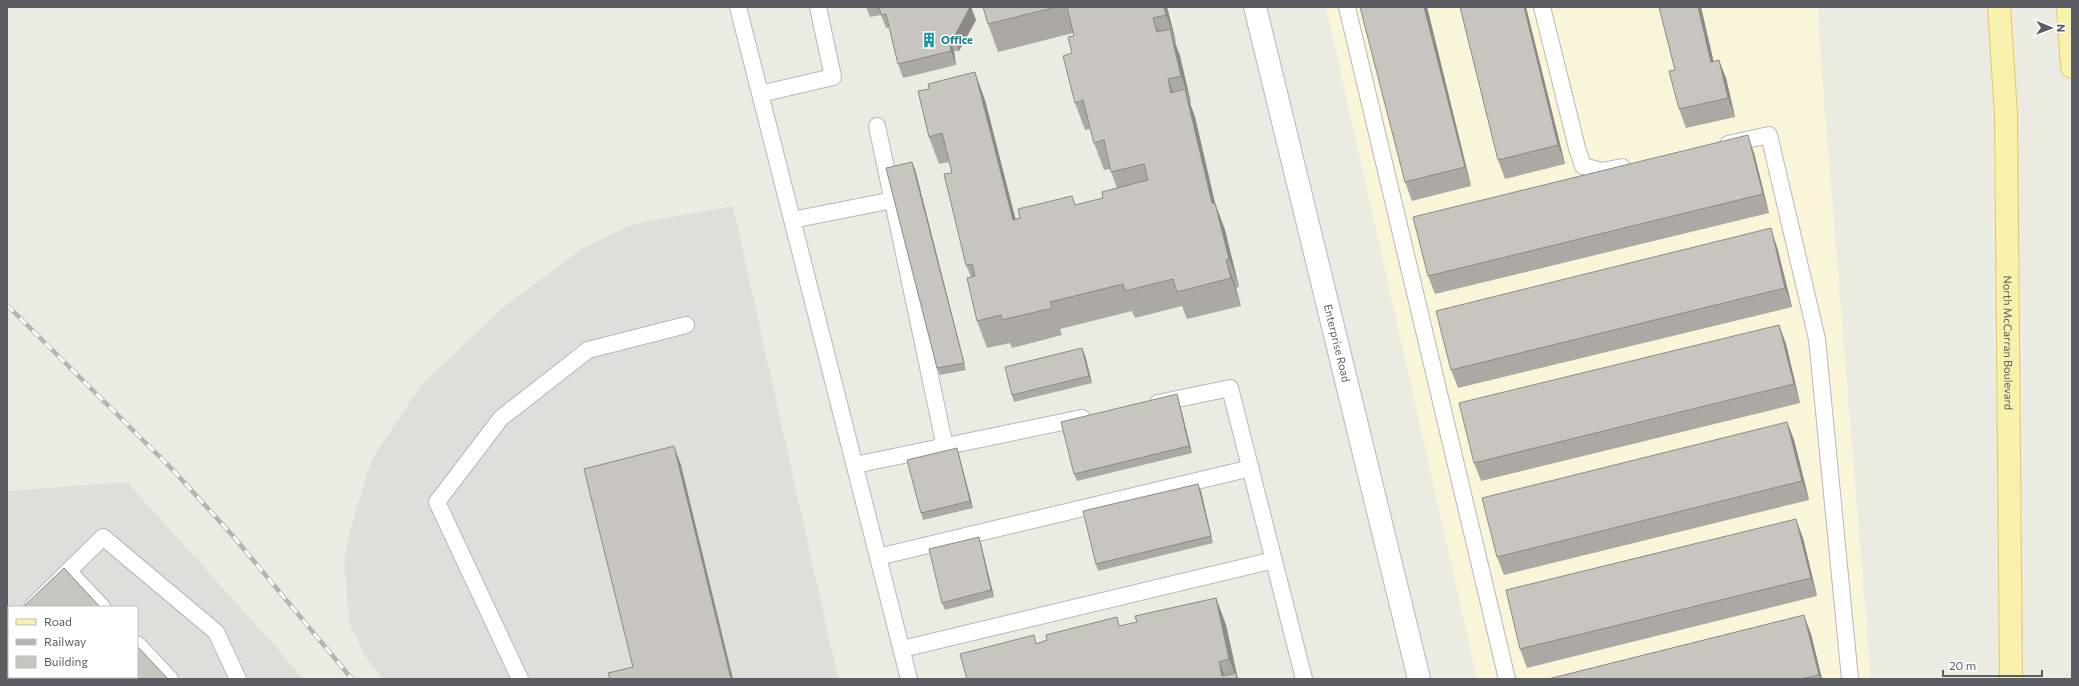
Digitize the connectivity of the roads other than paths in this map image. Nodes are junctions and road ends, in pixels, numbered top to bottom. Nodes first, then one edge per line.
1 (738, 7) edge
2 (818, 7) edge
3 (1255, 7) edge
4 (1347, 7) edge
5 (1542, 7) edge
6 (1999, 7) edge
7 (2068, 7) edge
8 (2072, 67) edge
9 (760, 94) junction
10 (877, 126) dead end
11 (1711, 148) edge
12 (1633, 164) edge
13 (893, 200) junction
14 (792, 220) junction
15 (686, 325) dead end
16 (1145, 405) edge
17 (1099, 415) edge
18 (945, 447) junction
19 (855, 465) junction
20 (1251, 468) junction
21 (878, 557) junction
22 (1274, 560) junction
23 (68, 571) junction
24 (33, 606) edge
25 (101, 606) edge
26 (138, 645) edge
27 (902, 649) junction
28 (170, 679) edge
29 (238, 679) edge
30 (520, 679) edge
31 (909, 679) edge
32 (1304, 679) edge
33 (1419, 679) edge
34 (1507, 679) edge
35 (1850, 679) edge
36 (2011, 679) edge

1 - 9 lane
2 - 9 lane
3 - 33 street, Enterprise Road
4 - 34 lane
5 - 12 lane
6 - 36 main road, North McCarran Boulevard
7 - 8 main road
9 - 14 lane
10 - 13 lane
11 - 35 lane
13 - 14 lane
13 - 18 lane
14 - 19 lane
15 - 30 lane
16 - 20 lane
17 - 18 lane
18 - 19 lane
19 - 21 lane
20 - 21 lane
20 - 22 lane
21 - 27 lane
22 - 27 lane
22 - 32 lane
23 - 24 lane
23 - 25 lane
23 - 29 lane
26 - 28 lane
27 - 31 lane

